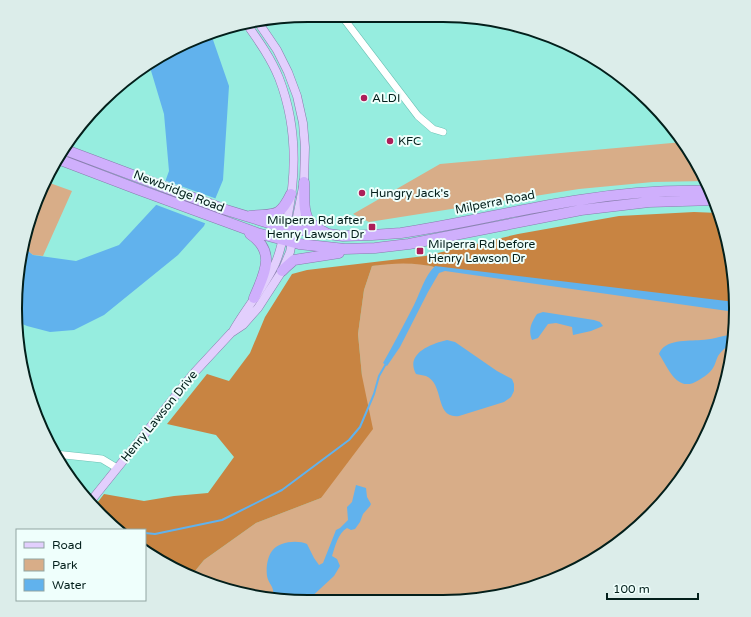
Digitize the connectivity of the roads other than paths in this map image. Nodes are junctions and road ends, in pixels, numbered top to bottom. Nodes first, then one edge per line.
1 (346, 22) edge
2 (261, 26) edge
3 (250, 29) edge
4 (443, 132) dead end
5 (68, 152) edge
6 (63, 161) edge
7 (304, 182) junction
8 (703, 190) edge
9 (292, 194) junction
10 (707, 200) edge
11 (246, 217) junction
12 (239, 228) junction
13 (290, 229) junction
14 (327, 234) junction
15 (287, 242) junction
16 (375, 248) junction
17 (282, 271) junction
18 (254, 298) junction
19 (231, 333) junction
20 (62, 455) edge
21 (117, 468) junction
22 (94, 498) edge

1 - 4 street
2 - 7 main road, Henry Lawson Drive
3 - 9 main road, Henry Lawson Drive
5 - 11 highway, Newbridge Road
6 - 12 highway, Newbridge Road
7 - 13 main road, Henry Lawson Drive
7 - 14 highway
8 - 14 highway, Milperra Road
9 - 11 highway
9 - 13 main road, Henry Lawson Drive
10 - 16 highway, Milperra Road
11 - 13 highway, Newbridge Road
12 - 15 highway, Newbridge Road
12 - 18 highway
13 - 14 highway, Milperra Road
13 - 15 main road, Henry Lawson Drive
15 - 16 highway, Milperra Road
15 - 17 main road, Henry Lawson Drive
15 - 18 main road, Henry Lawson Drive
16 - 17 highway
17 - 19 main road, Henry Lawson Drive
18 - 19 main road, Henry Lawson Drive
19 - 21 main road, Henry Lawson Drive
20 - 21 street
21 - 22 main road, Henry Lawson Drive

